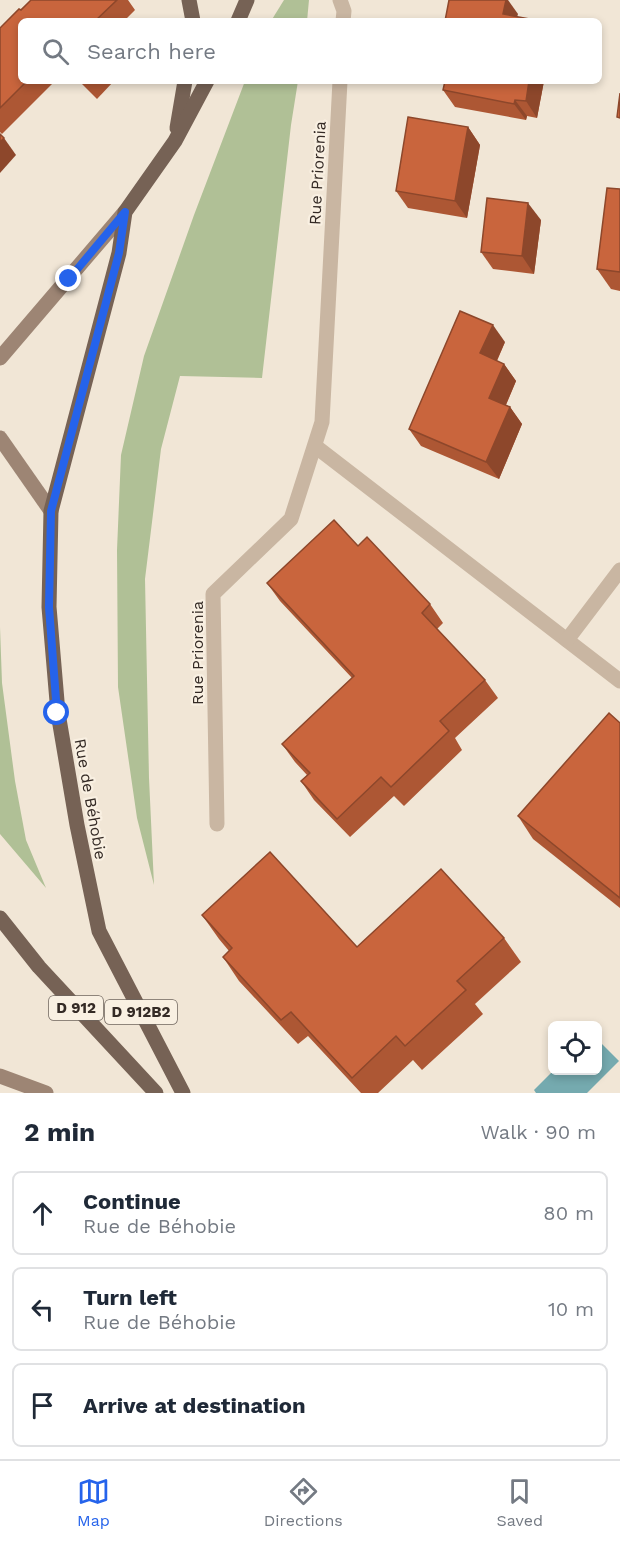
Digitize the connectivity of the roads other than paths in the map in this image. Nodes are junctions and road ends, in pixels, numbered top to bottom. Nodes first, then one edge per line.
1 (189, 0) edge
2 (247, 0) edge
3 (340, 0) edge
4 (192, 18) edge
5 (239, 18) edge
6 (343, 18) edge
7 (184, 84) edge
8 (205, 84) edge
9 (340, 84) edge
10 (175, 141) junction
11 (125, 212) junction
12 (0, 358) edge
13 (0, 438) edge
14 (315, 446) junction
15 (51, 511) junction
16 (620, 570) edge
17 (567, 640) junction
18 (620, 681) edge
19 (217, 824) dead end
20 (0, 918) edge
21 (0, 1076) edge
22 (46, 1093) edge
23 (156, 1093) edge
24 (183, 1093) edge

1 - 4 main road
2 - 5 main road
3 - 6 street
7 - 10 main road, Rue de Béhobie
8 - 10 main road, Rue de Béhobie
9 - 14 street, Rue Priorenia
10 - 11 main road, Rue de Béhobie
11 - 12 main road, Rue de Béhobie
11 - 15 main road, Rue de Béhobie / D 912B2
13 - 15 main road
14 - 17 street
14 - 19 street, Rue Priorenia
15 - 24 main road, Rue de Béhobie / D 912B2
16 - 17 street
17 - 18 street
20 - 23 main road, D 912
21 - 22 main road

